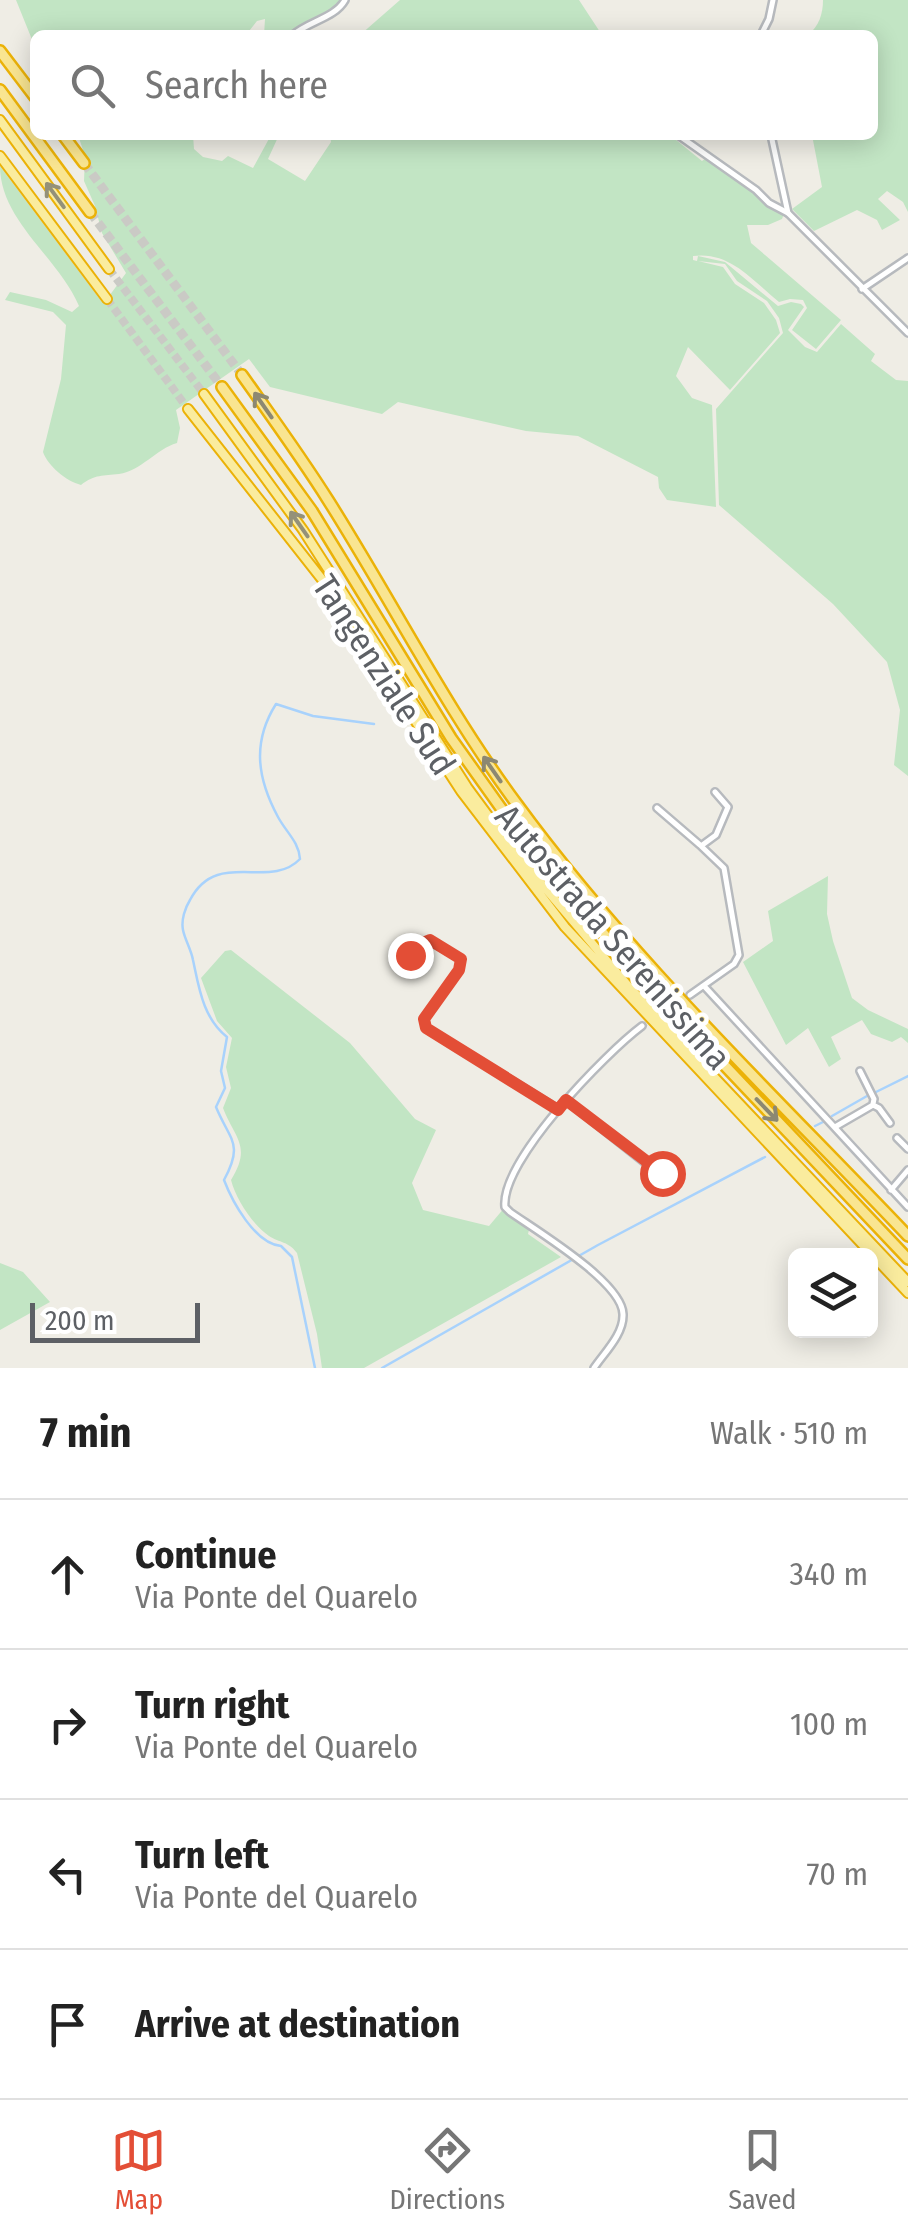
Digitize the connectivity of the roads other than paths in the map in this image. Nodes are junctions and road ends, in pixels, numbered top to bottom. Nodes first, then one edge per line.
1 (346, 0) edge
2 (772, 0) edge
3 (300, 30) edge
4 (763, 30) edge
5 (0, 51) edge
6 (0, 90) edge
7 (30, 90) edge
8 (0, 120) edge
9 (30, 131) edge
10 (37, 140) edge
11 (68, 140) edge
12 (685, 140) edge
13 (772, 140) edge
14 (0, 156) edge
15 (84, 162) tunnel mouth
16 (90, 212) tunnel mouth
17 (788, 213) junction
18 (908, 258) edge
19 (108, 269) tunnel mouth
20 (862, 289) junction
21 (107, 300) tunnel mouth
22 (908, 333) edge
23 (242, 375) tunnel mouth
24 (222, 387) tunnel mouth
25 (204, 394) tunnel mouth
26 (188, 409) tunnel mouth
27 (714, 792) dead end
28 (657, 808) dead end
29 (701, 846) junction
30 (410, 955) dead end
31 (705, 987) junction
32 (690, 995) tunnel mouth
33 (642, 1026) tunnel mouth
34 (860, 1071) dead end
35 (566, 1100) junction
36 (873, 1104) junction
37 (558, 1110) junction
38 (890, 1124) dead end
39 (834, 1126) junction
40 (896, 1138) dead end
41 (908, 1149) edge
42 (908, 1170) edge
43 (673, 1173) dead end
44 (891, 1190) junction
45 (908, 1207) edge
46 (908, 1236) edge
47 (908, 1258) edge
48 (908, 1282) edge
49 (908, 1293) edge
50 (594, 1368) edge

1 - 3 street
2 - 4 street
5 - 7 highway
6 - 9 highway
19 -> 8 highway
10 - 16 highway
11 - 15 highway
12 - 17 street
13 - 17 street
14 - 21 highway
17 - 20 street
18 - 20 street
20 - 22 street
46 -> 23 highway, Autostrada Serenissima
24 -> 47 highway, Autostrada Serenissima
48 -> 25 highway, Tangenziale Sud
26 - 49 highway, Tangenziale Sud
27 - 29 street
28 - 29 street
29 - 31 street
30 - 37 street
31 - 32 street
31 - 39 street
33 - 35 street
34 - 36 street
35 - 37 street
35 - 43 street
36 - 38 street
36 - 39 street
37 - 50 street
39 - 44 street
40 - 41 street
42 - 44 street
44 - 45 street

